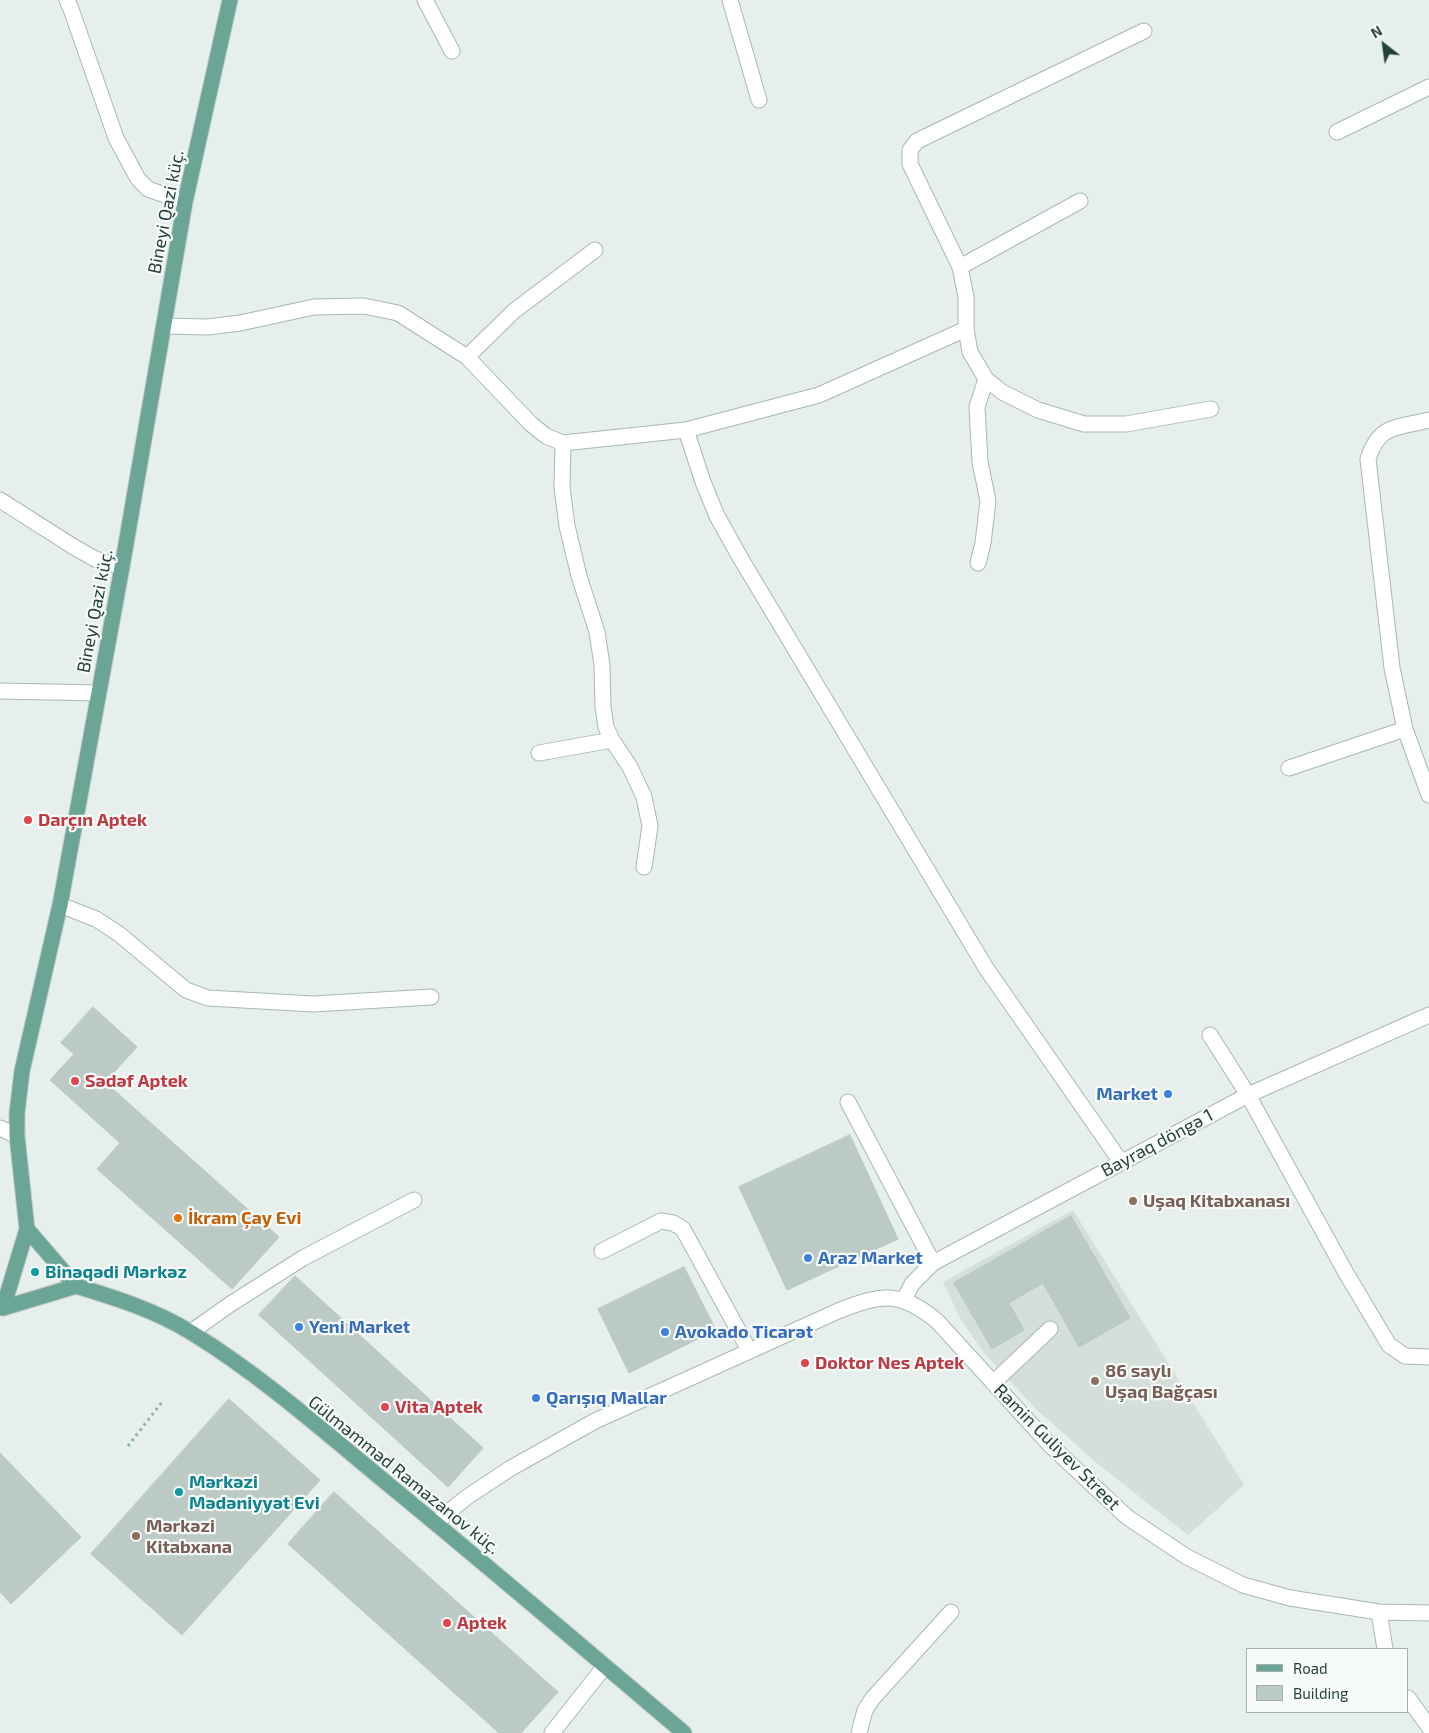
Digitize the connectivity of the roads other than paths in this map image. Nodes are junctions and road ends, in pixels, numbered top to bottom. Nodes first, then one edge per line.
1 (67, 0) edge
2 (230, 0) edge
3 (425, 0) edge
4 (730, 0) edge
5 (1144, 31) dead end
6 (452, 51) dead end
7 (1429, 87) edge
8 (759, 100) dead end
9 (1337, 132) dead end
10 (1080, 201) dead end
11 (185, 202) junction
12 (595, 250) dead end
13 (960, 268) junction
14 (164, 326) junction
15 (966, 329) junction
16 (467, 357) junction
17 (986, 379) junction
18 (1211, 409) dead end
19 (1429, 420) edge
20 (686, 430) junction
21 (563, 443) junction
22 (0, 500) edge
23 (978, 563) dead end
24 (122, 567) junction
25 (0, 691) edge
26 (98, 693) junction
27 (1405, 729) junction
28 (612, 740) junction
29 (539, 753) dead end
30 (1289, 768) dead end
31 (1429, 795) edge
32 (644, 867) dead end
33 (60, 906) junction
34 (431, 997) dead end
35 (1429, 1015) edge
36 (1210, 1035) dead end
37 (1248, 1095) junction
38 (848, 1102) dead end
39 (0, 1128) edge
40 (17, 1136) junction
41 (1122, 1162) junction
42 (414, 1200) dead end
43 (27, 1229) junction
44 (602, 1251) dead end
45 (933, 1263) junction
46 (76, 1286) junction
47 (904, 1300) junction
48 (2, 1310) edge
49 (1050, 1329) dead end
50 (192, 1332) junction
51 (749, 1350) junction
52 (1429, 1357) edge
53 (993, 1383) junction
54 (436, 1523) junction
55 (951, 1612) dead end
56 (1379, 1612) junction
57 (1429, 1613) edge
58 (1384, 1648) edge
59 (605, 1666) junction
60 (1409, 1699) edge
61 (1429, 1728) edge
62 (552, 1733) edge
63 (684, 1733) edge
64 (859, 1733) edge

1 - 11 street
2 - 11 main road, Bineyi Qazi küç.
3 - 6 street
4 - 8 street
5 - 13 street
7 - 9 street
10 - 13 street
11 - 14 main road, Bineyi Qazi küç.
12 - 16 street
13 - 15 street
14 - 16 street
14 - 24 main road, Bineyi Qazi küç.
15 - 17 street
15 - 20 street
16 - 21 street
17 - 18 street
17 - 23 street
19 - 27 street
20 - 21 street
20 - 41 street
21 - 28 street
22 - 24 street
24 - 26 main road, Bineyi Qazi küç.
25 - 26 street
26 - 33 main road, Bineyi Qazi küç.
27 - 30 street
27 - 31 street
28 - 29 street
28 - 32 street
33 - 34 street
33 - 40 main road, Bineyi Qazi küç.
35 - 37 street, Bayraq döngə 1
36 - 37 street
37 - 41 street, Bayraq döngə 1
37 - 52 street
38 - 45 street
39 - 40 street
40 - 43 main road, Bineyi Qazi küç.
41 - 45 street, Bayraq döngə 1
42 - 50 street
43 - 46 main road
43 - 48 main road
44 - 51 street
45 - 47 street, Bayraq döngə 1
46 - 48 main road
46 - 50 main road, Gülməmməd Ramazanov küç.
47 - 51 street
47 - 53 street, Ramin Guliyev Street
49 - 53 street
50 - 54 main road, Gülməmməd Ramazanov küç.
51 - 54 street
53 - 56 street, Ramin Guliyev Street
54 - 59 main road, Gülməmməd Ramazanov küç.
55 - 64 street
56 - 57 street, Ramin Guliyev Street
56 - 58 street
59 - 62 street
59 - 63 main road, Gülməmməd Ramazanov küç.
60 - 61 street

